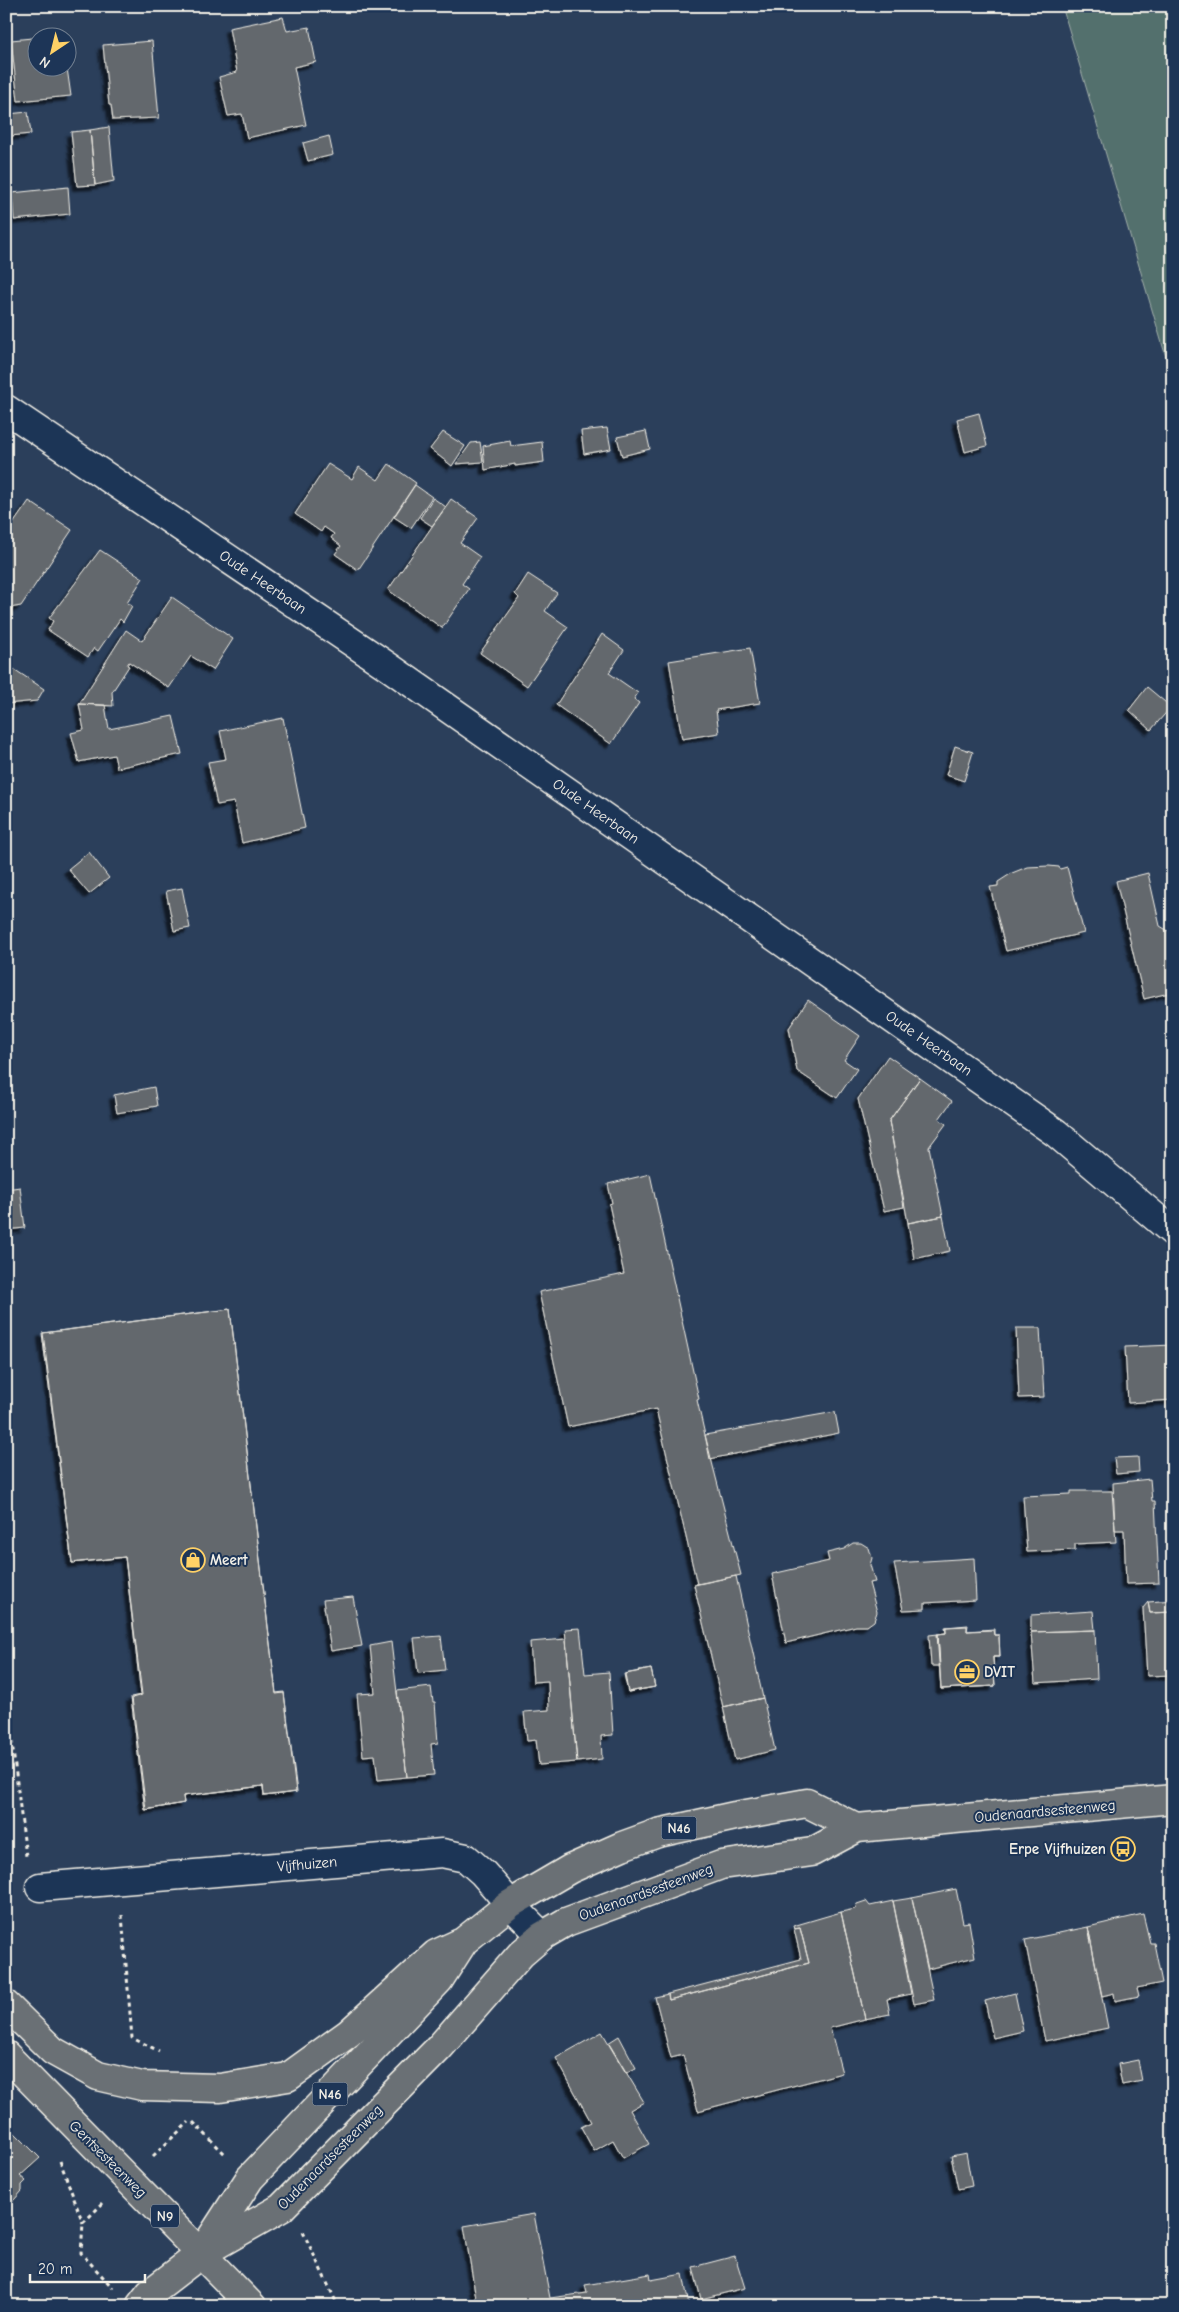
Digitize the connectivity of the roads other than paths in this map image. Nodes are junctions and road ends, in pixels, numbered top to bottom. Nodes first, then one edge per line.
1 (6, 409) edge
2 (1173, 1232) edge
3 (1173, 1799) edge
4 (857, 1828) junction
5 (34, 1876) road end
6 (510, 1904) junction
7 (542, 1936) junction
8 (464, 1941) junction
9 (6, 2005) edge
10 (6, 2055) edge
11 (202, 2253) junction
12 (140, 2306) edge
13 (252, 2306) edge

1 - 2 street, Oude Heerbaan
3 - 4 main road, Oudenaardsesteenweg
4 - 6 main road, N46
4 - 7 main road, Oudenaardsesteenweg
5 - 6 street, Vijfhuizen
6 - 7 street, Vijfhuizen
6 - 8 main road, N46
7 - 11 main road, Oudenaardsesteenweg
8 - 9 main road
8 - 11 main road, N46
10 - 11 main road, Gentsesteenweg / N9
11 - 12 main road
11 - 13 main road, Gentsesteenweg / N9

